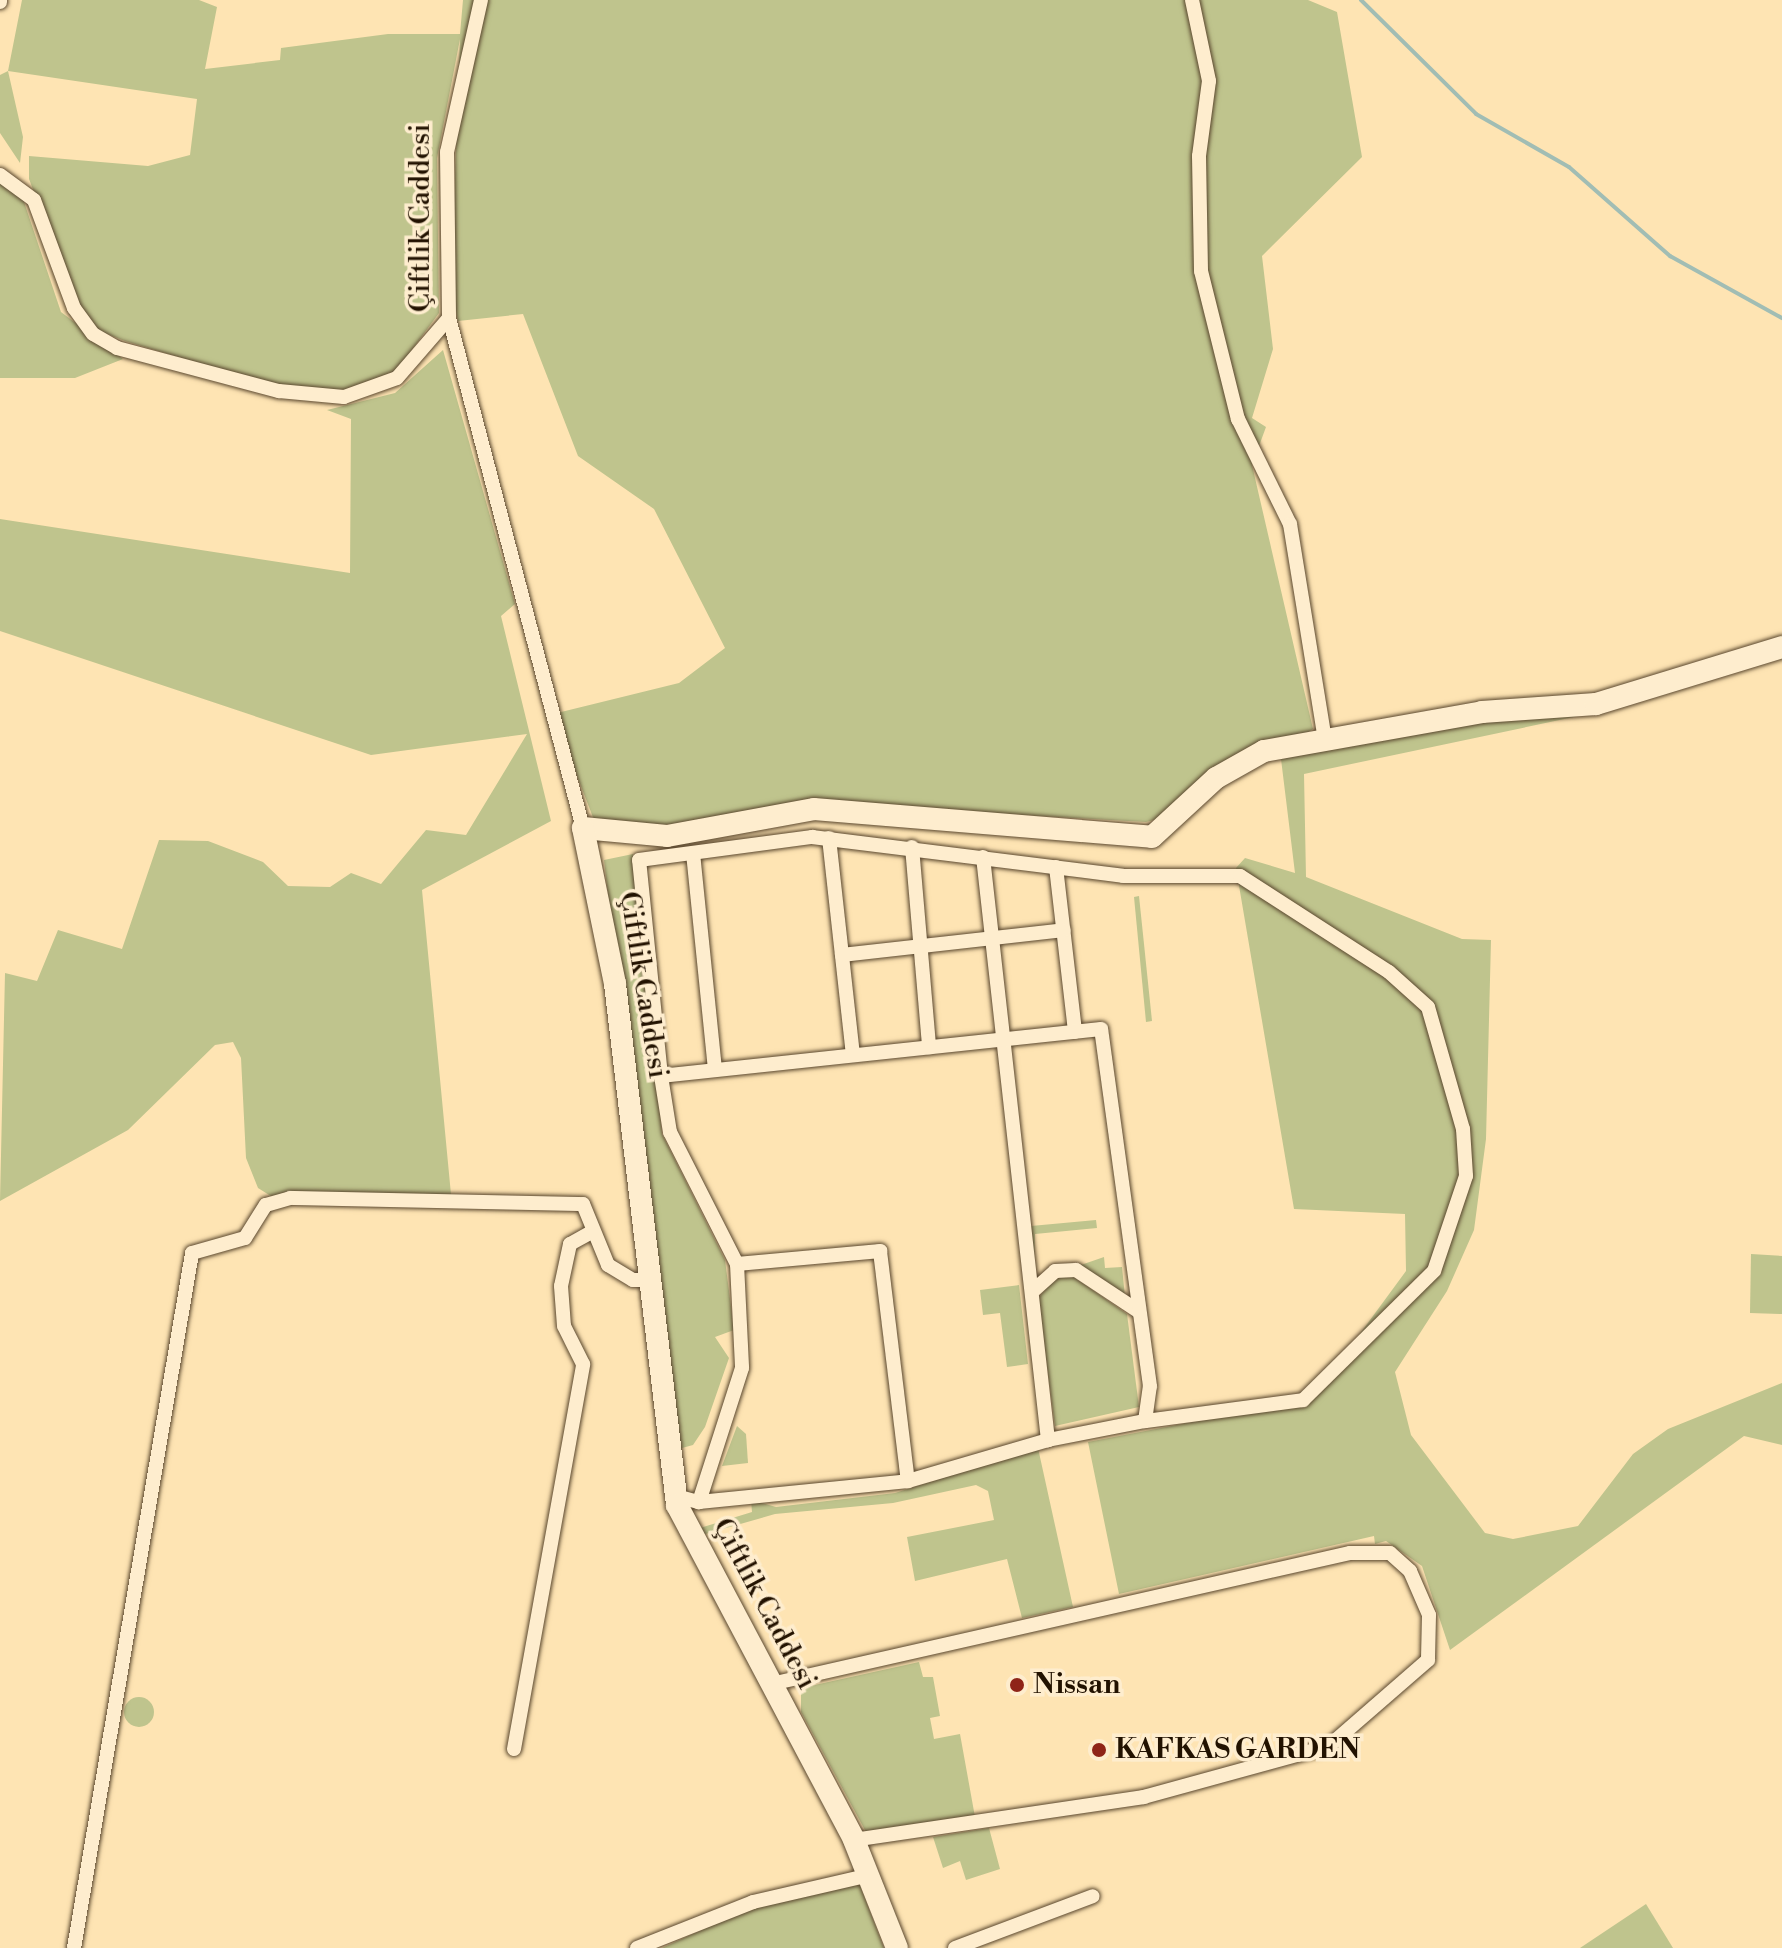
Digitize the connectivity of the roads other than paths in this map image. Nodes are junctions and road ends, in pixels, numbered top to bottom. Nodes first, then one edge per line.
1 (481, 0) edge
2 (1192, 0) edge
3 (0, 175) edge
4 (449, 318) junction
5 (1782, 647) edge
6 (1325, 739) junction
7 (583, 828) junction
8 (829, 838) junction
9 (912, 847) junction
10 (693, 853) junction
11 (983, 857) junction
12 (1056, 867) junction
13 (1064, 930) junction
14 (993, 938) junction
15 (920, 946) junction
16 (842, 955) junction
17 (1075, 1032) junction
18 (1005, 1039) junction
19 (929, 1047) junction
20 (853, 1055) junction
21 (715, 1070) junction
22 (661, 1076) junction
23 (593, 1231) junction
24 (737, 1264) junction
25 (650, 1280) junction
26 (1033, 1291) junction
27 (1138, 1311) junction
28 (1145, 1421) junction
29 (1048, 1440) junction
30 (908, 1481) junction
31 (676, 1496) junction
32 (699, 1502) junction
33 (771, 1684) junction
34 (514, 1749) dead end
35 (854, 1840) junction
36 (870, 1875) junction
37 (1093, 1896) dead end
38 (74, 1948) edge
39 (637, 1948) edge
40 (897, 1948) edge
41 (955, 1948) edge

1 - 4 street, Çiftlik Caddesi
2 - 6 street
3 - 4 street
4 - 7 street, Çiftlik Caddesi
5 - 6 street
6 - 7 street
7 - 25 street, Çiftlik Caddesi
8 - 9 street
8 - 10 street
8 - 16 street
9 - 11 street
9 - 15 street
10 - 21 street
10 - 22 street
11 - 12 street
11 - 14 street
12 - 13 street
12 - 28 street
13 - 14 street
13 - 17 street
14 - 15 street
14 - 18 street
15 - 16 street
15 - 19 street
16 - 20 street
17 - 18 street
17 - 27 street
18 - 19 street
18 - 26 street
19 - 20 street
20 - 21 street
21 - 22 street
22 - 24 street
23 - 25 street
23 - 34 street
23 - 38 street
24 - 30 street
24 - 32 street
25 - 31 street, Çiftlik Caddesi
26 - 27 street
26 - 29 street
27 - 28 street
28 - 29 street
29 - 30 street
30 - 32 street
31 - 32 street
31 - 33 street, Çiftlik Caddesi
33 - 35 street, Çiftlik Caddesi
33 - 35 street
35 - 36 street, Çiftlik Caddesi
36 - 39 street
36 - 40 street, Çiftlik Caddesi
37 - 41 street

